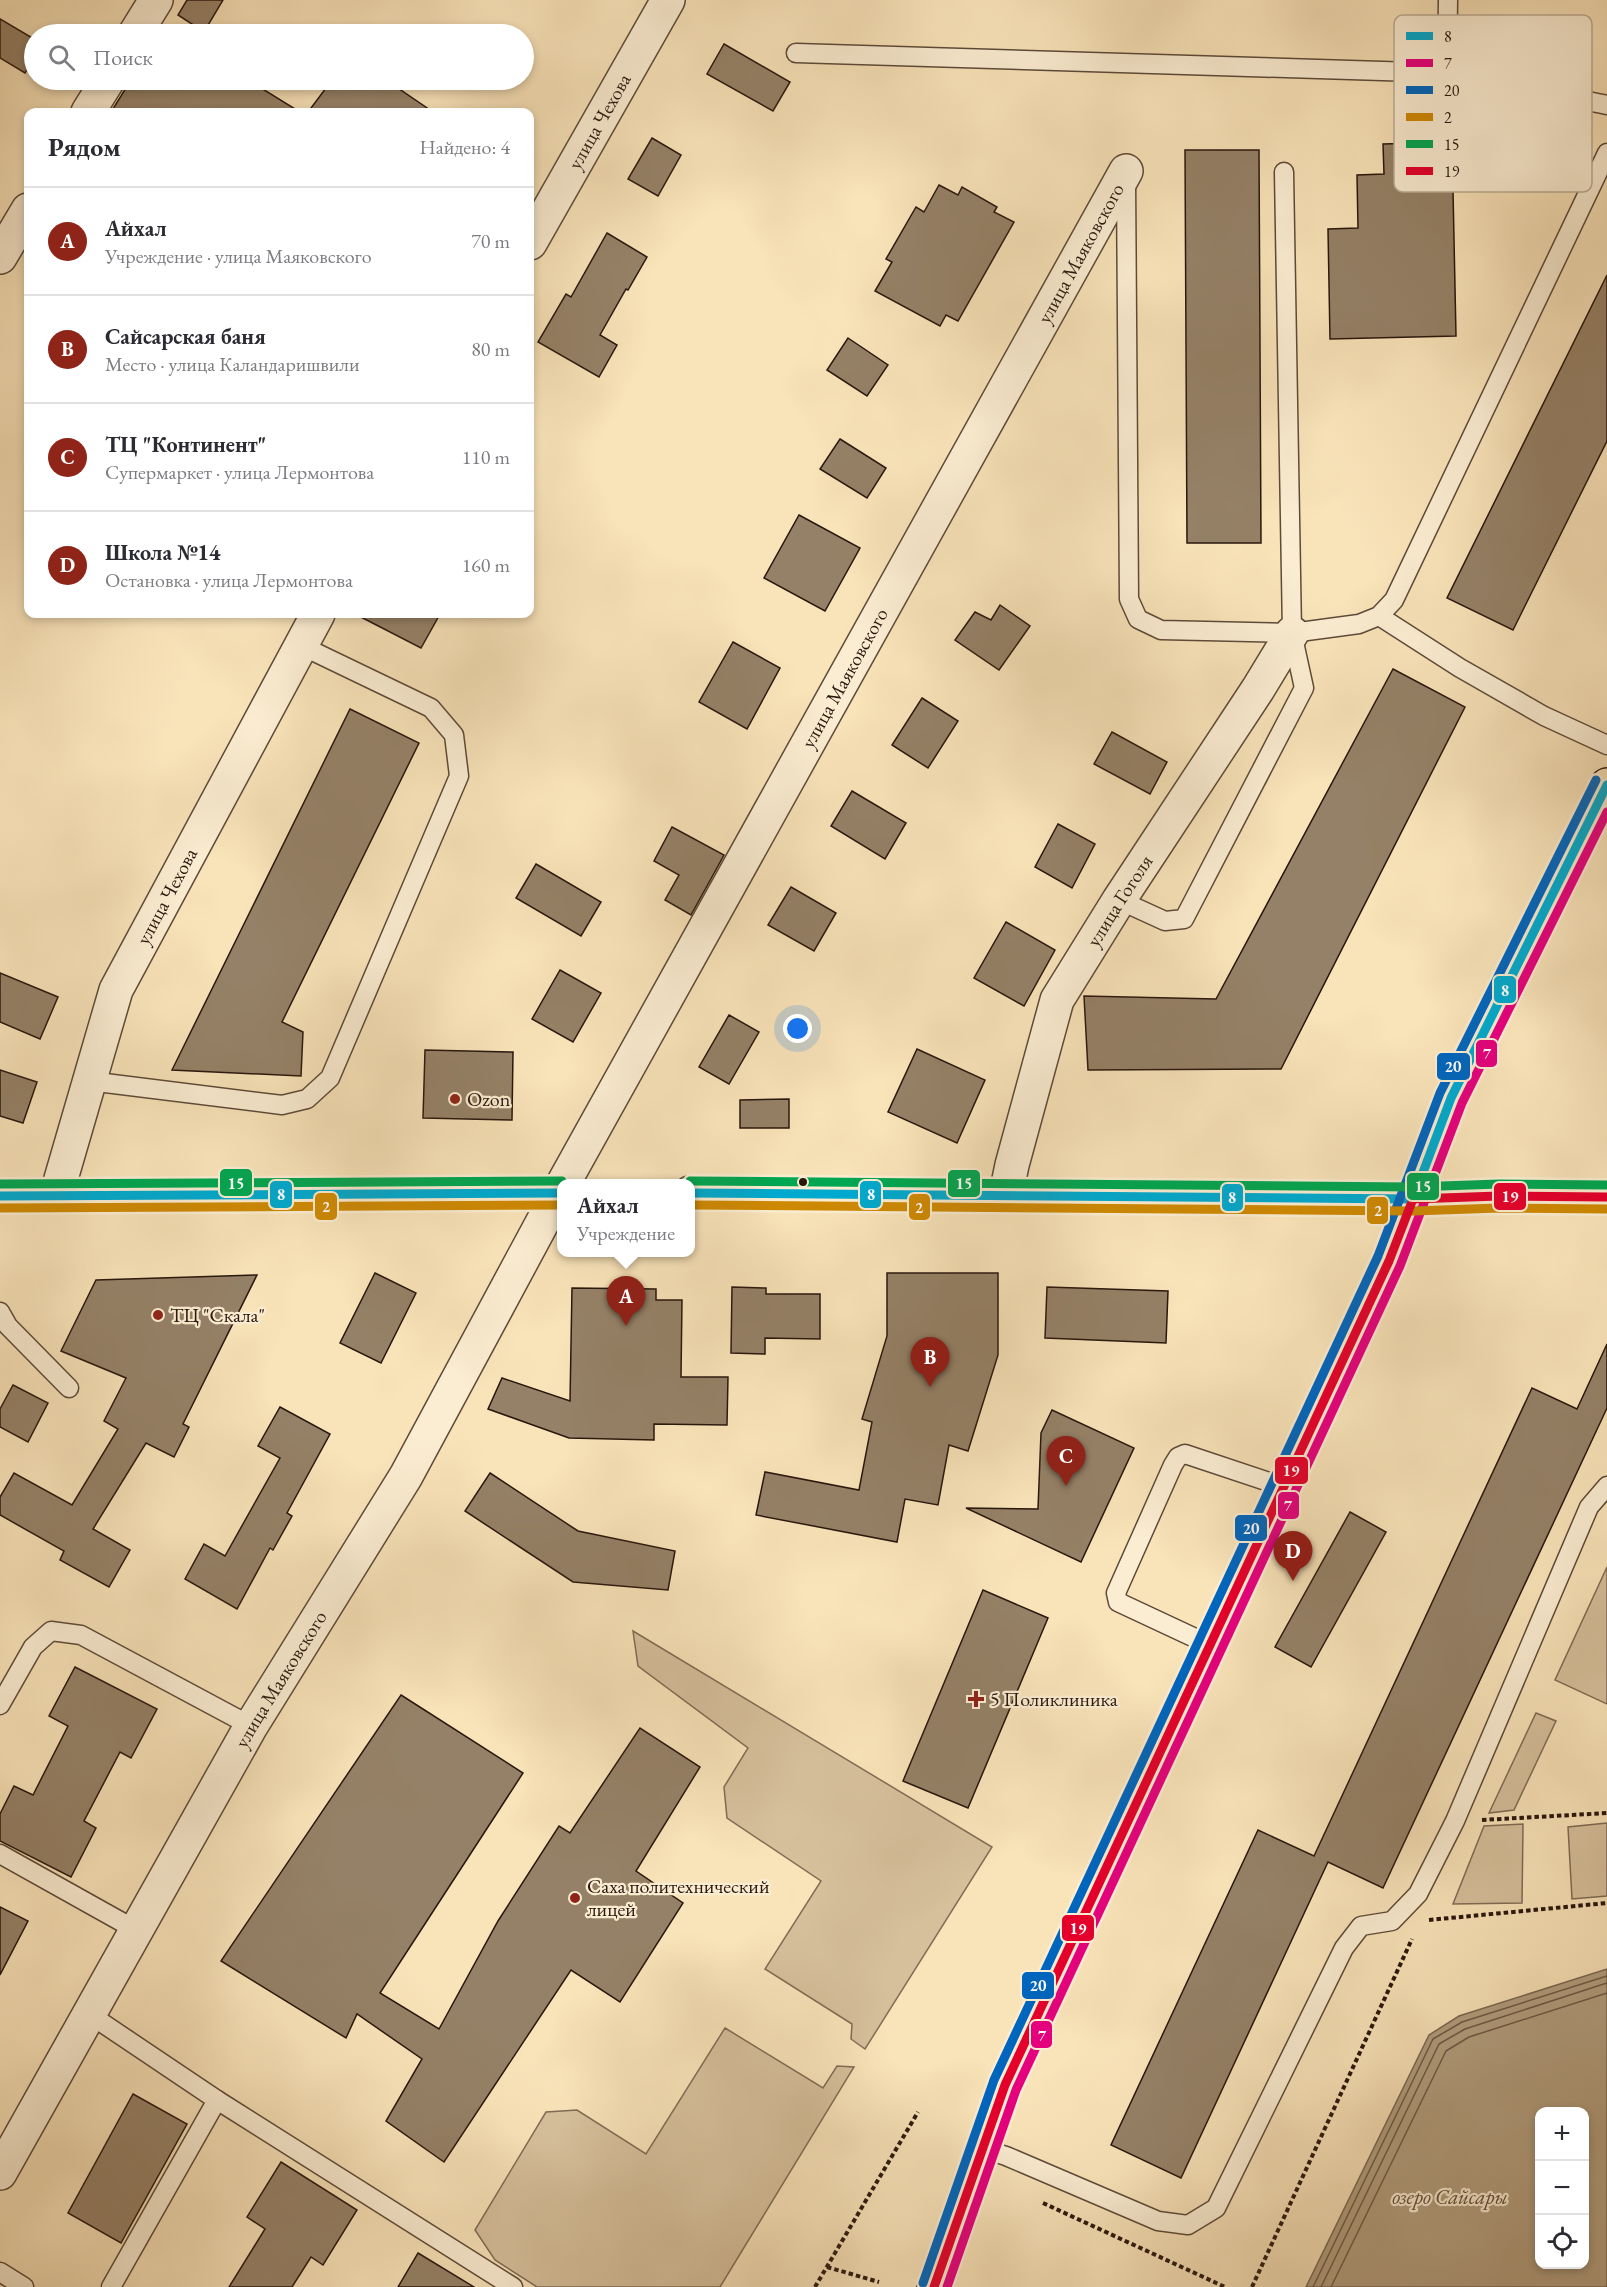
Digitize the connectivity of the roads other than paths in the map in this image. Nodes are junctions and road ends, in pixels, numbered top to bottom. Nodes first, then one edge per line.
1 (156, 0) edge
2 (668, 0) edge
3 (1448, 0) edge
4 (1448, 15) edge
5 (141, 24) edge
6 (796, 53) dead end
7 (1394, 71) edge
8 (102, 90) edge
9 (1592, 102) edge
10 (1607, 105) edge
11 (90, 108) edge
12 (1607, 153) edge
13 (1126, 171) joint
14 (1284, 172) dead end
15 (1592, 184) edge
16 (1588, 192) edge
17 (24, 217) edge
18 (534, 236) edge
19 (0, 257) edge
20 (1379, 616) junction
21 (316, 618) edge
22 (1292, 633) junction
23 (300, 645) junction
24 (1607, 745) edge
25 (1607, 785) edge
26 (1119, 900) junction
27 (89, 1081) junction
28 (567, 1179) edge
29 (557, 1189) edge
30 (695, 1193) edge
31 (1006, 1194) junction
32 (0, 1196) edge
33 (56, 1196) junction
34 (557, 1196) edge
35 (1607, 1197) edge
36 (1413, 1199) junction
37 (0, 1312) edge
38 (69, 1388) dead end
39 (1607, 1486) edge
40 (1284, 1487) junction
41 (1210, 1646) junction
42 (0, 1705) edge
43 (251, 1726) junction
44 (0, 1854) edge
45 (136, 1930) junction
46 (89, 2014) junction
47 (217, 2100) junction
48 (981, 2148) junction
49 (0, 2173) edge
50 (0, 2272) edge
51 (24, 2287) edge
52 (111, 2287) edge
53 (513, 2287) edge
54 (934, 2287) edge

1 - 5 street
2 - 18 street, улица Чехова
3 - 4 lane
6 - 7 lane
8 - 11 street
9 - 10 lane
12 - 15 lane
13 - 22 lane
13 - 28 street, улица Маяковского
14 - 22 lane
16 - 20 lane
17 - 19 street
20 - 22 lane
20 - 24 lane
21 - 23 street, улица Чехова
22 - 26 street, улица Гоголя
22 - 26 lane
23 - 27 street, улица Чехова
23 - 27 lane
25 - 36 main road
26 - 31 street, улица Гоголя
27 - 33 street, улица Чехова
29 - 33 street
30 - 31 street
31 - 36 street
32 - 33 street
34 - 43 street, улица Маяковского
35 - 36 street
36 - 40 main road
37 - 38 lane
39 - 48 lane
40 - 41 main road
40 - 41 lane
41 - 48 main road
42 - 43 lane
43 - 45 street, улица Маяковского
44 - 45 lane
45 - 46 street, улица Маяковского
46 - 47 lane
46 - 49 street, улица Маяковского
47 - 52 lane
47 - 53 lane
48 - 54 main road
50 - 51 lane

